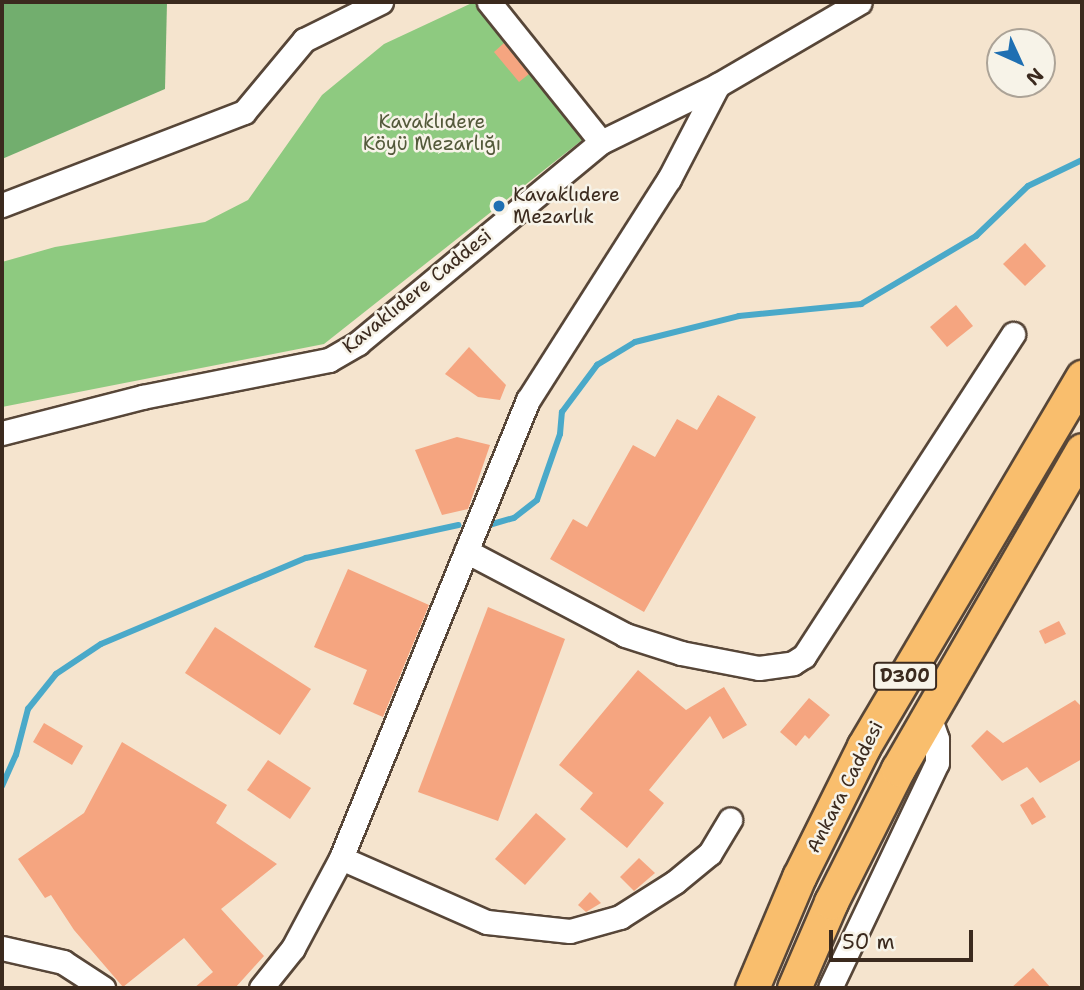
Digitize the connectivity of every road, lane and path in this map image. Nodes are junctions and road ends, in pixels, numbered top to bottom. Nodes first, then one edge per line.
1 (381, 2) edge
2 (489, 2) edge
3 (860, 2) edge
4 (718, 85) junction
5 (601, 142) junction
6 (2, 205) edge
7 (1013, 334) dead end
8 (1082, 377) edge
9 (2, 433) edge
10 (1082, 450) edge
11 (466, 551) junction
12 (929, 716) junction
13 (730, 820) dead end
14 (341, 858) junction
15 (2, 948) edge
16 (103, 988) edge
17 (261, 988) edge
18 (752, 988) edge
19 (794, 988) edge
20 (830, 988) edge

1 - 6 street
2 - 5 street
3 - 4 street, Kavaklıdere Caddesi
4 - 5 street, Kavaklıdere Caddesi
4 - 11 street
5 - 9 street, Kavaklıdere Caddesi
7 - 11 street
8 - 18 highway, Ankara Caddesi / D300
10 - 12 highway, Ankara Caddesi / D300
11 - 14 street
12 - 19 highway, Ankara Caddesi / D300
12 - 20 street
13 - 14 street
14 - 17 street
15 - 16 street

